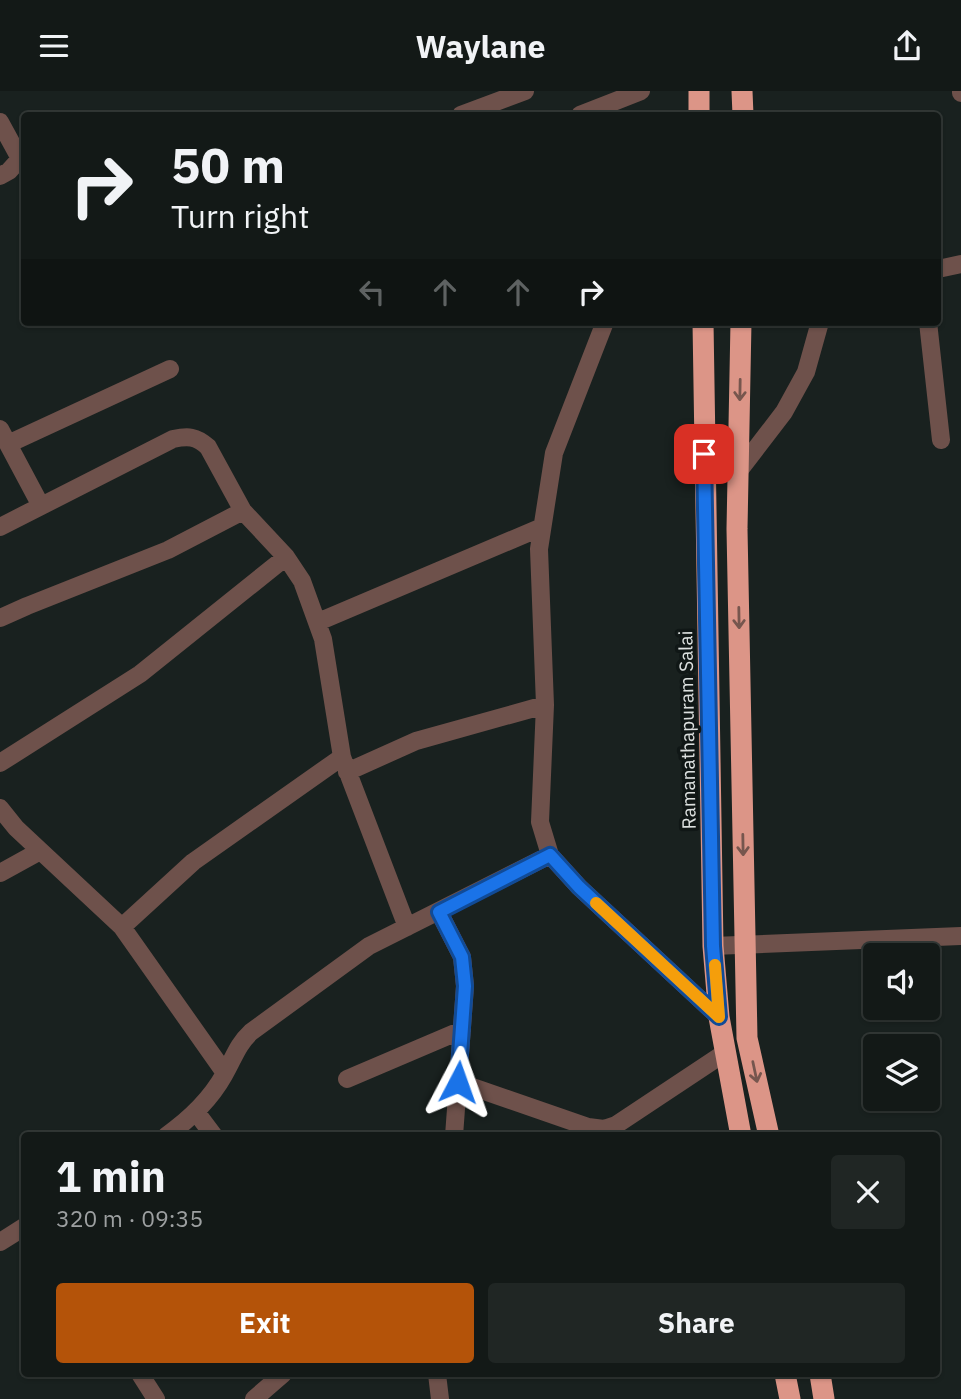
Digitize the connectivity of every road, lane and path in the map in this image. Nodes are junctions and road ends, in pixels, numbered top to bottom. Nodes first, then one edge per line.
1 (525, 91) edge
2 (641, 91) edge
3 (699, 91) edge
4 (742, 91) edge
5 (469, 112) edge
6 (588, 112) edge
7 (699, 112) edge
8 (743, 112) edge
9 (0, 121) edge
10 (0, 176) edge
11 (961, 264) edge
12 (941, 268) edge
13 (603, 326) edge
14 (703, 326) edge
15 (741, 326) edge
16 (819, 326) edge
17 (928, 326) edge
18 (170, 369) dead end
19 (4, 437) edge
20 (941, 440) dead end
21 (738, 472) junction
22 (41, 506) junction
23 (243, 511) junction
24 (0, 527) edge
25 (542, 527) junction
26 (286, 557) junction
27 (0, 618) edge
28 (318, 622) junction
29 (545, 705) junction
30 (0, 762) edge
31 (345, 764) junction
32 (0, 808) edge
33 (40, 851) junction
34 (550, 855) junction
35 (0, 873) edge
36 (439, 912) junction
37 (122, 927) junction
38 (407, 927) junction
39 (961, 936) edge
40 (713, 946) junction
41 (746, 946) junction
42 (719, 1017) junction
43 (462, 1030) junction
44 (726, 1052) junction
45 (225, 1073) junction
46 (347, 1079) dead end
47 (458, 1082) junction
48 (196, 1112) junction
49 (586, 1131) edge
50 (171, 1132) edge
51 (211, 1132) edge
52 (454, 1132) edge
53 (740, 1132) edge
54 (768, 1132) edge
55 (21, 1229) edge
56 (0, 1241) edge
57 (142, 1377) edge
58 (279, 1377) edge
59 (437, 1377) edge
60 (786, 1377) edge
61 (820, 1377) edge
62 (156, 1399) edge
63 (254, 1399) edge
64 (440, 1399) edge
65 (790, 1399) edge
66 (824, 1399) edge

1 - 5 street
2 - 6 street
3 - 7 highway
4 - 8 highway
9 - 10 street
11 - 12 street
13 - 25 street
14 - 40 highway, Ramanathapuram Salai
15 -> 21 highway
16 - 21 street
17 - 20 street
18 - 19 street
19 - 22 street
21 -> 41 highway
22 - 23 street
22 - 24 street
23 - 26 street
23 - 27 street
25 - 28 street
25 - 29 street
26 - 28 street
26 - 30 street
28 - 31 street
29 - 31 street
29 - 34 street
31 - 37 street
31 - 38 street
32 - 33 street
33 - 35 street
33 - 37 street
34 - 36 street
34 - 42 street
36 - 38 street
36 - 43 street
37 - 45 street
38 - 45 street
39 - 41 street
40 - 41 street
40 - 42 highway, Ramanathapuram Salai
41 -> 54 highway
42 - 44 highway, Ramanathapuram Salai
43 - 46 street
43 - 47 street
44 - 49 street
44 - 53 highway, Ramanathapuram Salai
45 - 48 street
47 - 49 street
47 - 52 street
48 - 50 street
48 - 51 street
55 - 56 street
57 - 62 street
58 - 63 street
59 - 64 street
60 - 65 highway
61 - 66 highway

